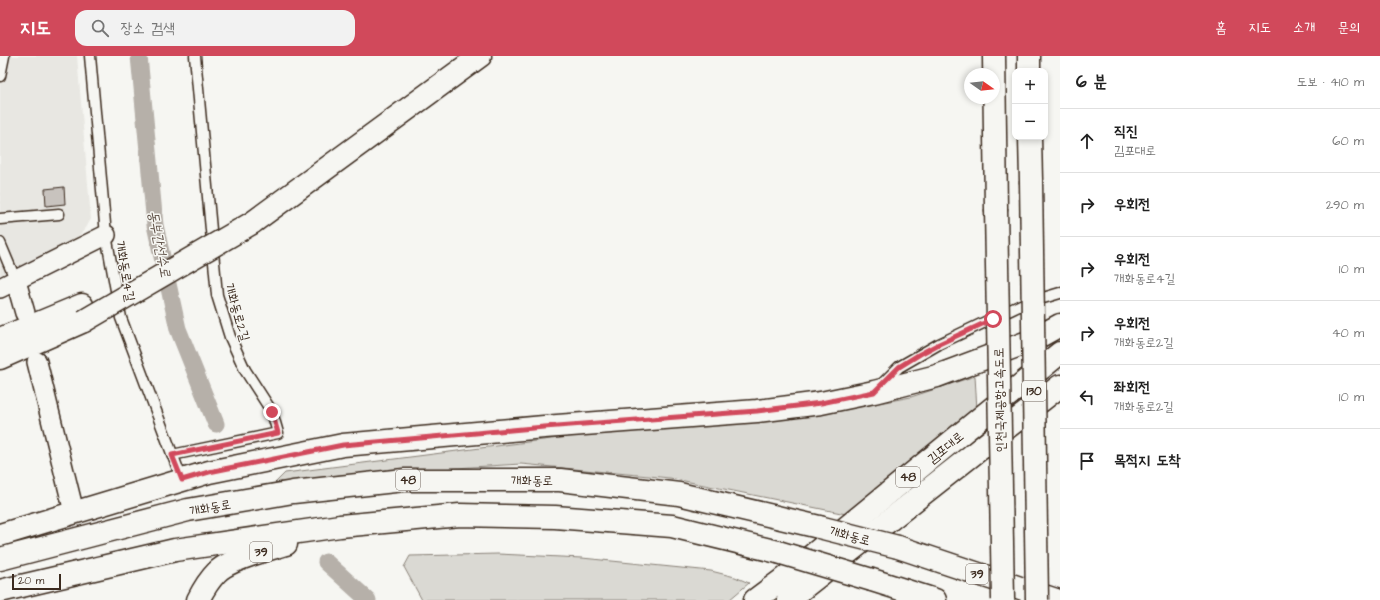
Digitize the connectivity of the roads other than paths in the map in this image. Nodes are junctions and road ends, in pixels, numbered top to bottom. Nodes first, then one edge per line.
1 (4, 56) edge
2 (90, 56) edge
3 (195, 56) edge
4 (458, 56) edge
5 (480, 56) edge
6 (994, 56) edge
7 (1029, 56) edge
8 (1029, 68) edge
9 (0, 76) edge
10 (1030, 140) edge
11 (59, 214) dead end
12 (251, 217) junction
13 (0, 219) edge
14 (106, 234) junction
15 (0, 243) edge
16 (8, 284) edge
17 (1060, 293) edge
18 (25, 313) dead end
19 (83, 313) junction
20 (1060, 325) edge
21 (0, 340) edge
22 (1060, 353) edge
23 (0, 358) edge
24 (37, 362) dead end
25 (1060, 386) edge
26 (874, 392) junction
27 (172, 455) junction
28 (182, 480) junction
29 (74, 512) junction
30 (340, 526) junction
31 (819, 527) joint
32 (0, 535) edge
33 (0, 559) edge
34 (0, 591) edge
35 (198, 600) edge
36 (755, 600) edge
37 (788, 600) edge
38 (935, 600) edge
39 (1003, 600) edge
40 (1037, 600) edge
41 (1056, 600) edge

1 - 9 lane
2 - 14 lane, 개화동로4길
3 - 27 lane, 개화동로2길
4 - 12 main road
5 - 12 main road
6 - 39 main road, 인천국제공항고속도로, bridge
7 - 8 main road
10 - 40 main road, 130, bridge
11 - 13 lane
12 - 19 main road
14 - 16 street
14 - 27 lane, 개화동로4길
15 - 16 lane
16 - 18 street
17 - 26 lane
19 - 21 main road
19 - 23 main road
20 - 26 main road
22 - 36 main road, 김포대로 / 48
24 - 29 street
25 - 37 main road, 김포대로 / 48
26 - 28 main road
27 - 28 lane, 개화동로4길
28 - 29 main road
29 - 32 main road
30 - 34 main road
30 - 35 main road, 39
30 - 38 main road, bridge
31 - 33 main road, 개화동로 / 48
31 - 41 main road, 개화동로 / 39, bridge

